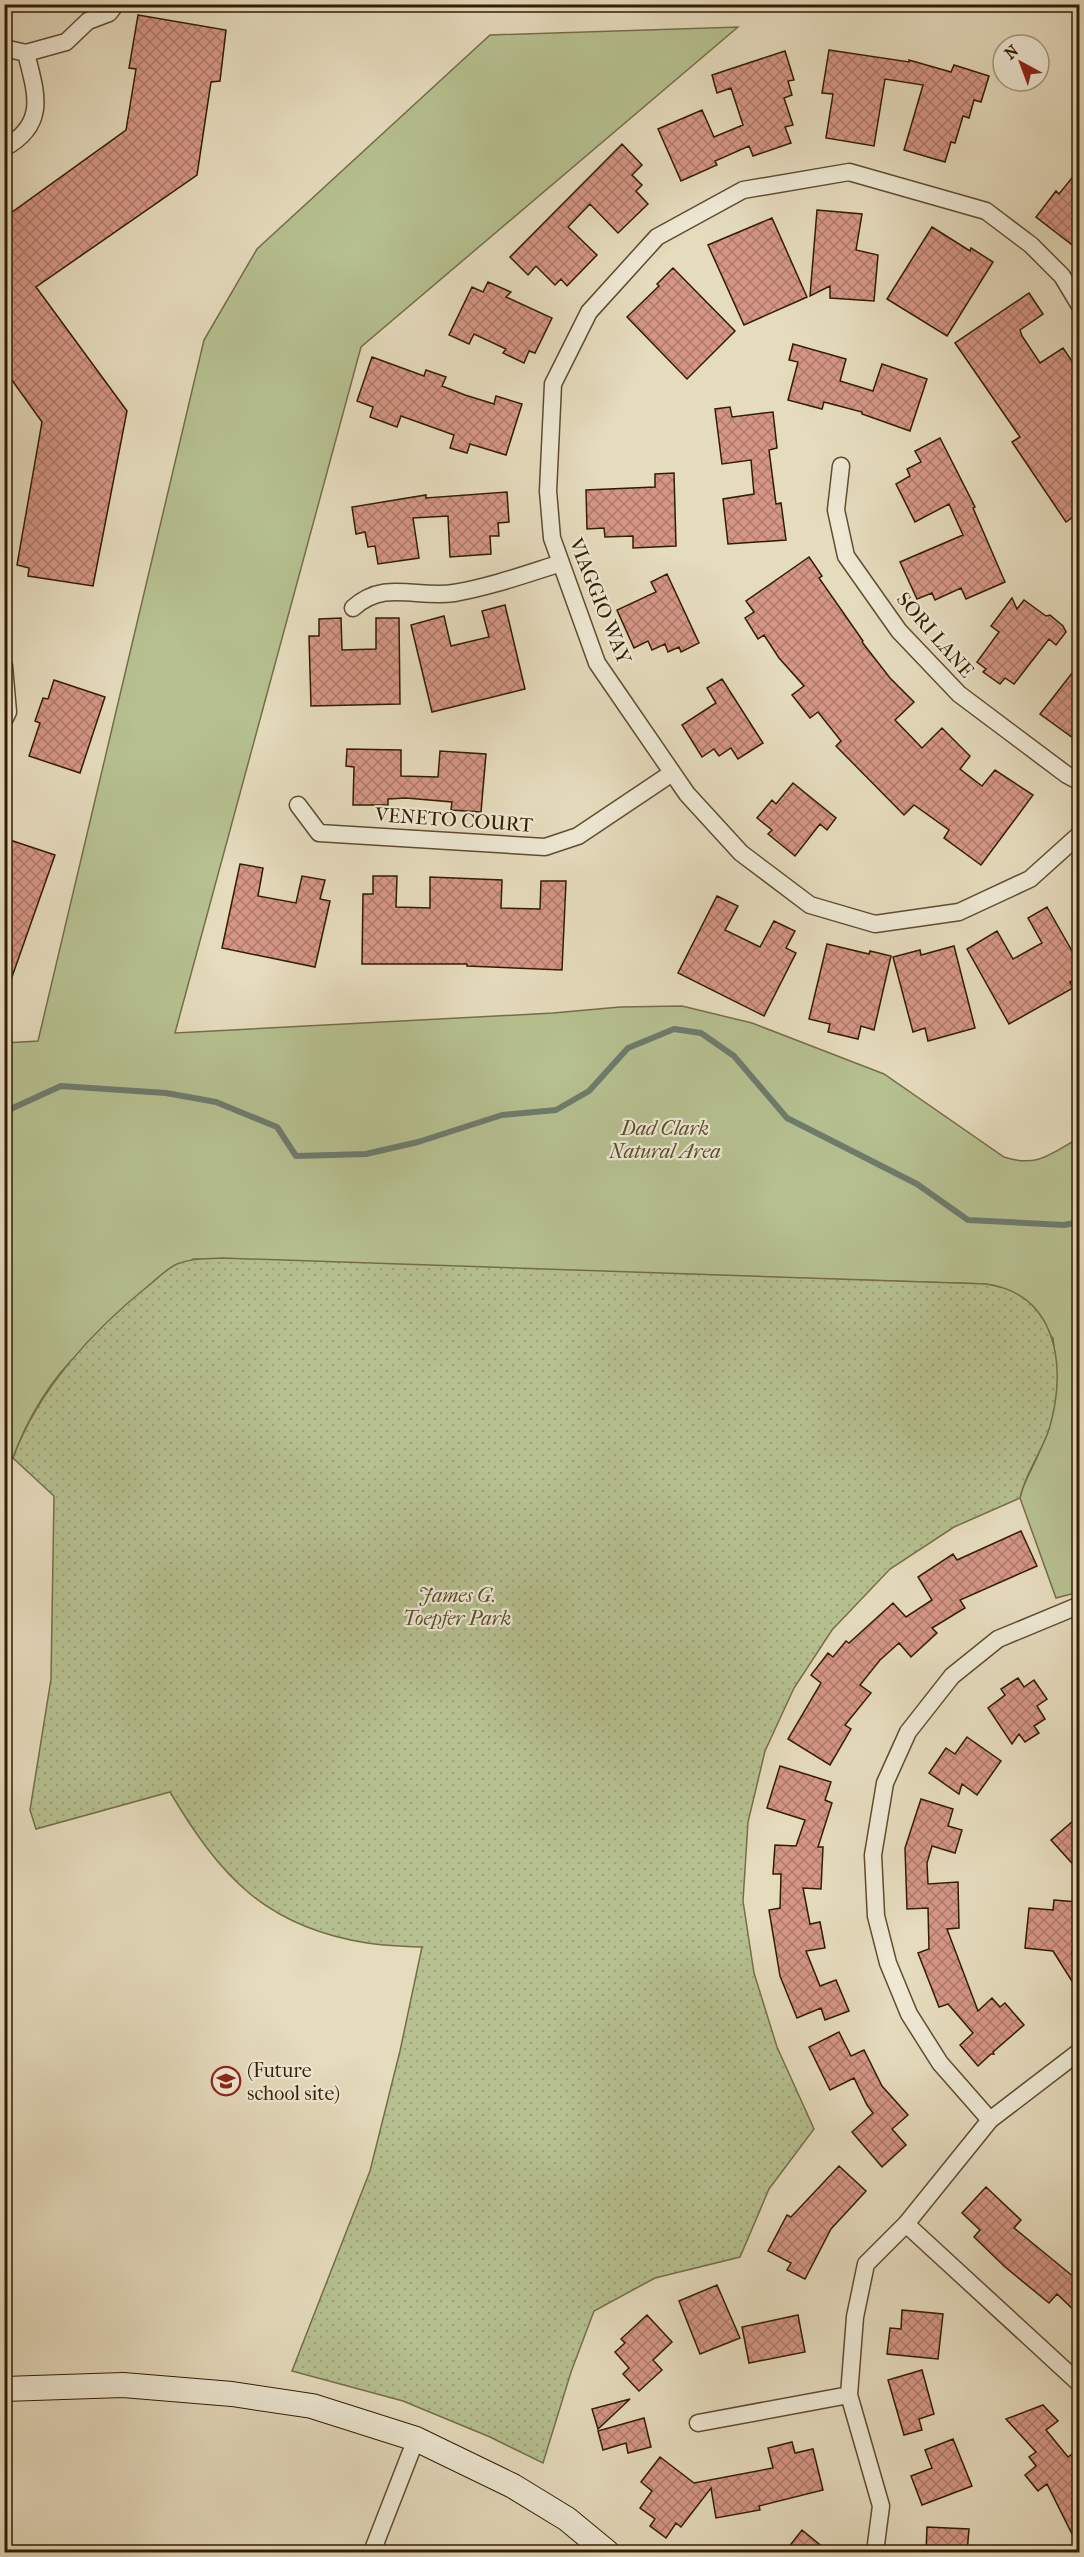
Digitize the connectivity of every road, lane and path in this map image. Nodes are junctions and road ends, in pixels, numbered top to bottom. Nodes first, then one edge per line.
1 (116, 4) edge
2 (89, 13) edge
3 (4, 48) edge
4 (26, 53) junction
5 (4, 148) edge
6 (1080, 306) edge
7 (841, 466) dead end
8 (561, 563) junction
9 (353, 608) dead end
10 (4, 666) edge
11 (4, 720) edge
12 (672, 773) junction
13 (1080, 782) edge
14 (298, 805) dead end
15 (1080, 834) edge
16 (1080, 1605) edge
17 (1080, 2051) edge
18 (990, 2120) junction
19 (906, 2224) junction
20 (1080, 2384) edge
21 (4, 2389) edge
22 (849, 2395) junction
23 (698, 2423) dead end
24 (416, 2439) junction
25 (372, 2553) edge
26 (607, 2553) edge
27 (875, 2553) edge

1 - 2 street
2 - 4 street
3 - 4 street
4 - 5 street
6 - 8 street, VIAGGIO WAY
7 - 13 street, SORI LANE
8 - 9 street
8 - 12 street, VIAGGIO WAY
10 - 11 street
12 - 14 street, VENETO COURT
12 - 15 street, VIAGGIO WAY
16 - 18 street
17 - 18 street
18 - 19 street
19 - 20 street
19 - 22 street
21 - 24 street
22 - 23 street
22 - 27 street
24 - 25 street
24 - 26 street

